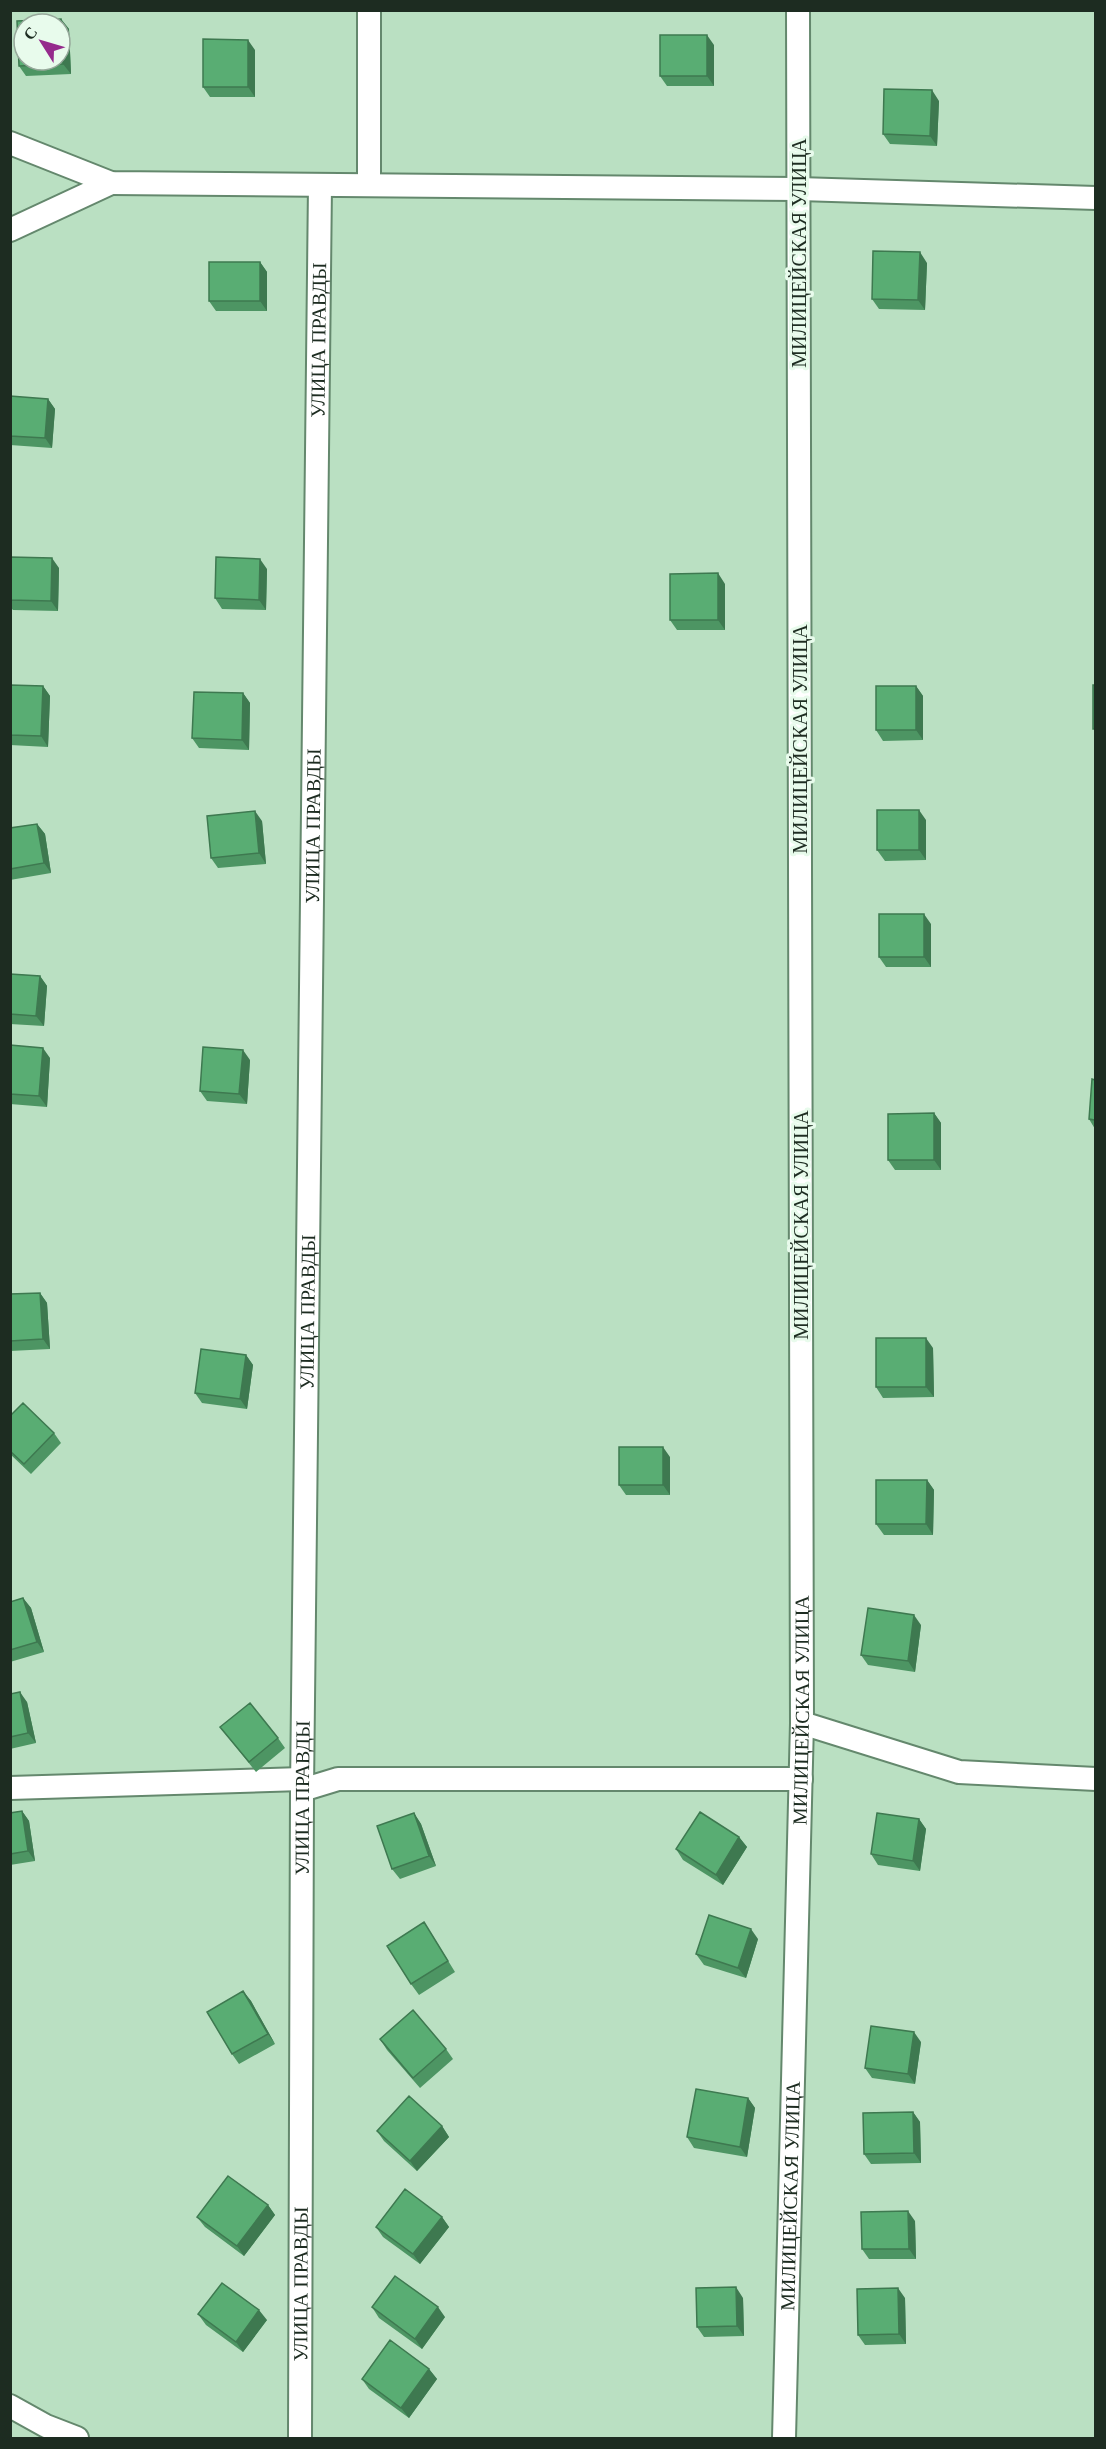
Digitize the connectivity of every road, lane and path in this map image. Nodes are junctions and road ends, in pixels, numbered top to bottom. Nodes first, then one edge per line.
1 (369, 10) edge
2 (798, 10) edge
3 (10, 143) edge
4 (111, 183) junction
5 (320, 185) junction
6 (369, 185) junction
7 (799, 189) junction
8 (1095, 198) edge
9 (10, 230) edge
10 (802, 1723) junction
11 (801, 1779) junction
12 (1095, 1779) edge
13 (302, 1784) junction
14 (10, 1788) edge
15 (10, 2406) edge
16 (77, 2439) edge
17 (300, 2439) edge
18 (784, 2439) edge

1 - 6 street
2 - 7 street, МИЛИЦЕЙСКАЯ УЛИЦА
3 - 4 street
4 - 5 street
4 - 9 street
5 - 6 street
5 - 13 street, УЛИЦА ПРАВДЫ
6 - 7 street
7 - 8 street
7 - 10 street, МИЛИЦЕЙСКАЯ УЛИЦА
10 - 11 street, МИЛИЦЕЙСКАЯ УЛИЦА
10 - 12 street
11 - 13 street
11 - 18 street, МИЛИЦЕЙСКАЯ УЛИЦА
13 - 14 street
13 - 17 street, УЛИЦА ПРАВДЫ
15 - 16 street

